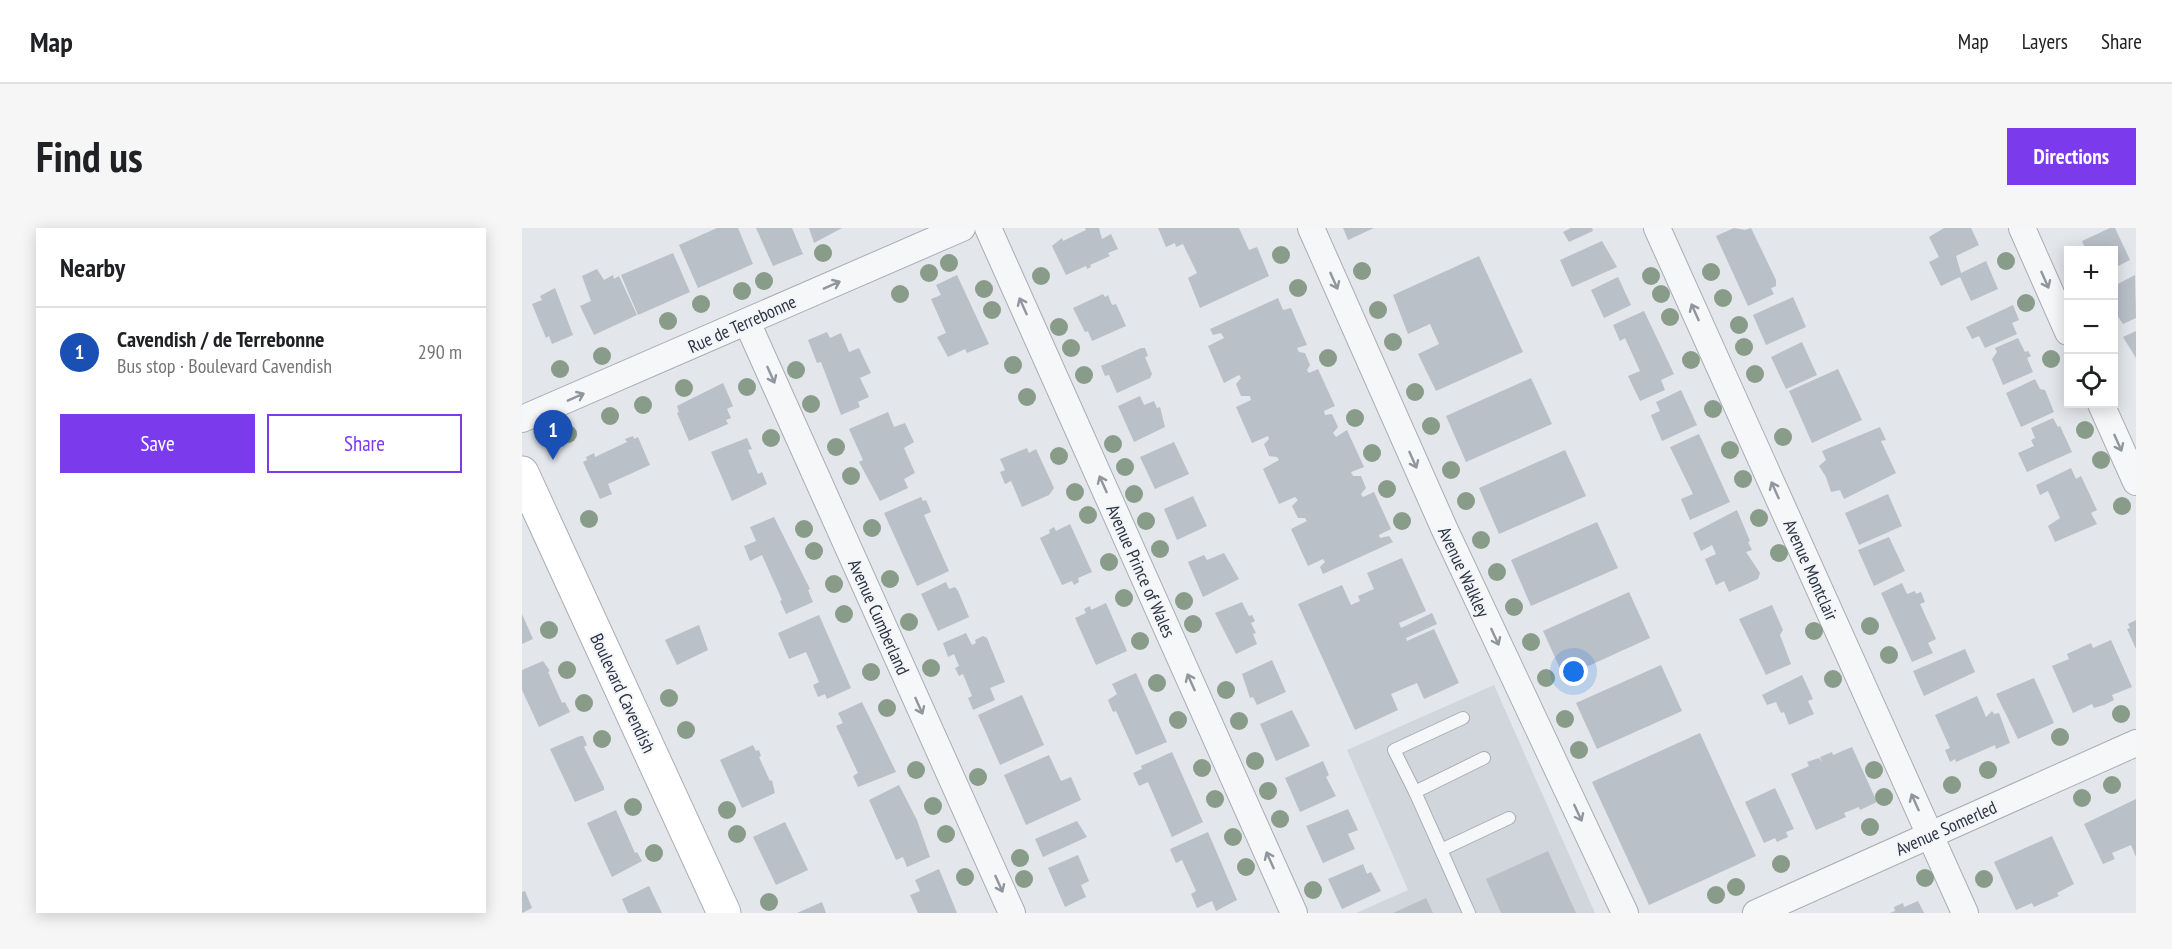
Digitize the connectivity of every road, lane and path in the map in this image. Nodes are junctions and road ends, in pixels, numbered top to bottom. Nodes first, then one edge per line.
1 (962, 228) edge
2 (988, 228) edge
3 (1311, 228) edge
4 (1657, 228) edge
5 (2022, 228) edge
6 (747, 322) junction
7 (2064, 323) edge
8 (2103, 408) edge
9 (522, 419) edge
10 (522, 473) edge
11 (2136, 482) edge
12 (1463, 718) dead end
13 (2136, 743) edge
14 (1484, 758) dead end
15 (1415, 792) junction
16 (1509, 818) dead end
17 (1930, 835) junction
18 (1441, 850) junction
19 (724, 913) edge
20 (1011, 913) edge
21 (1294, 913) edge
22 (1469, 913) edge
23 (1625, 913) edge
24 (1756, 913) edge
25 (1965, 913) edge

6 -> 1 street, Rue de Terrebonne
21 -> 2 street, Avenue Prince of Wales
3 -> 23 street, Avenue Walkley
17 -> 4 street, Avenue Montclair
5 -> 7 street
9 -> 6 street, Rue de Terrebonne
6 -> 20 street, Avenue Cumberland
8 -> 11 street
10 - 19 main road, Boulevard Cavendish
12 - 15 lane
13 - 17 street, Avenue Somerled
14 - 15 lane
15 - 18 lane
16 - 18 lane
17 - 24 street, Avenue Somerled
17 - 25 street, Avenue Montclair
18 - 22 lane

